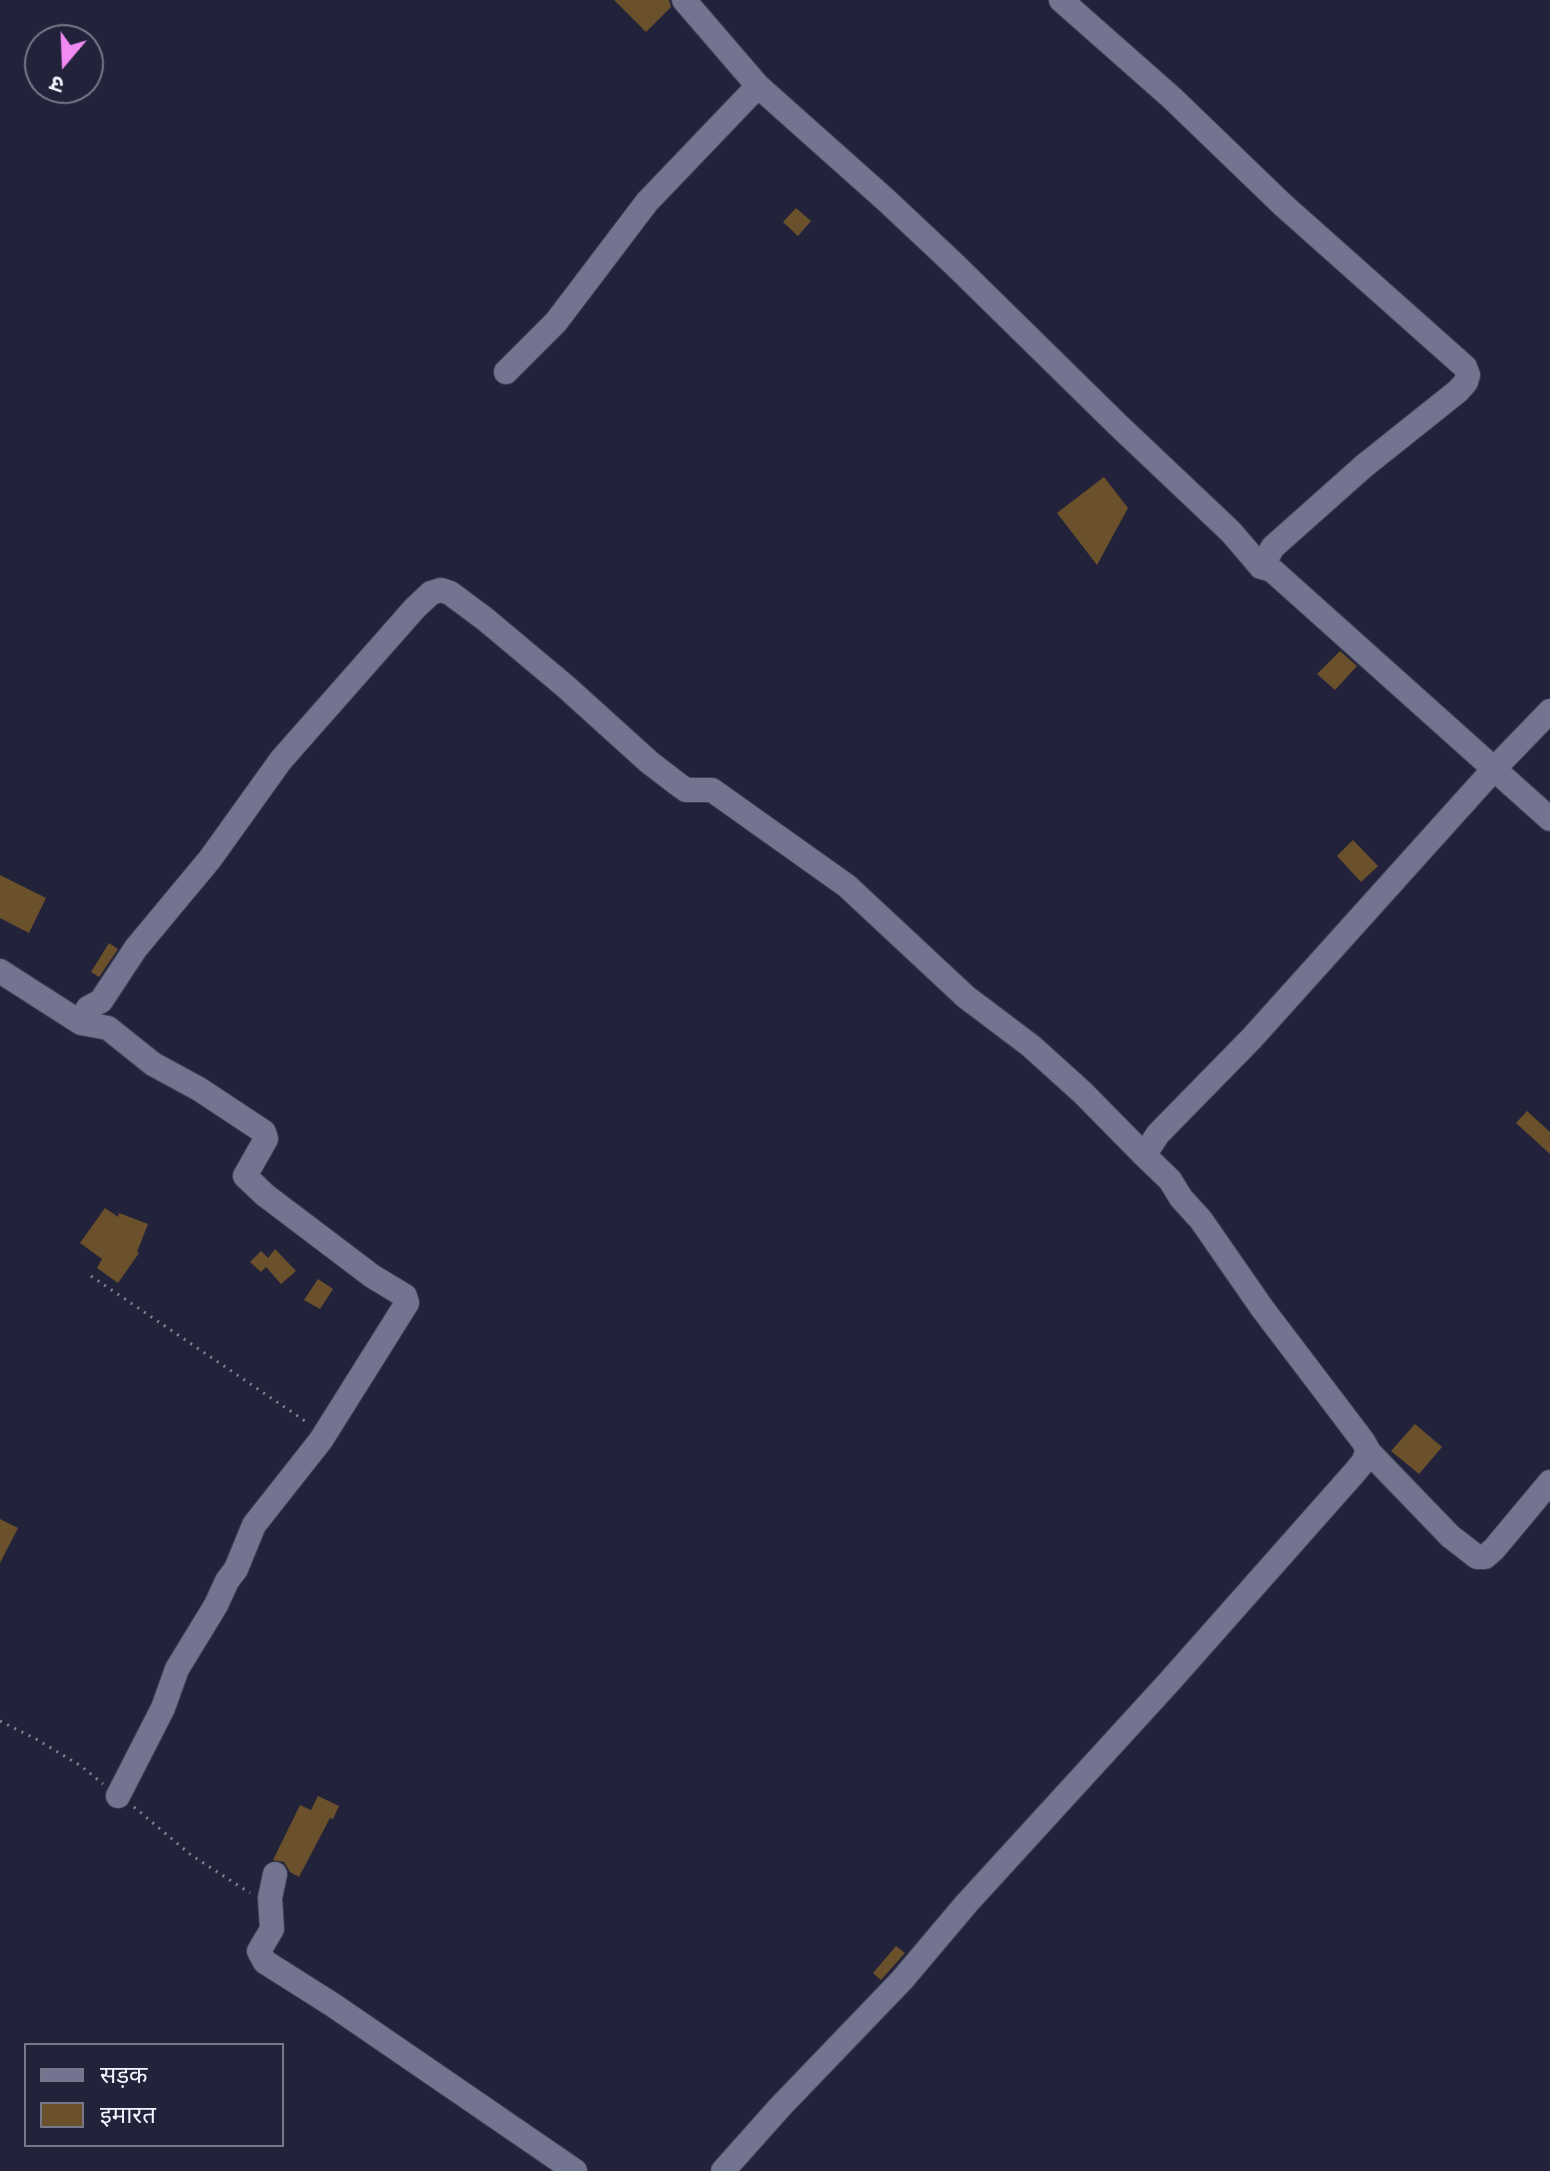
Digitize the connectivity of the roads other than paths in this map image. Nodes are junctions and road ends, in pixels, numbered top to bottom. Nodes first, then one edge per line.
1 (684, 0) edge
2 (1061, 0) edge
3 (758, 86) junction
4 (506, 372) dead end
5 (1261, 567) junction
6 (1550, 711) edge
7 (1494, 769) junction
8 (1550, 819) edge
9 (0, 971) edge
10 (81, 1023) junction
11 (1144, 1155) junction
12 (1369, 1452) junction
13 (1550, 1482) edge
14 (118, 1796) road end
15 (275, 1874) dead end
16 (575, 2171) edge
17 (723, 2171) edge

1 - 3 street
2 - 5 street
3 - 4 street
3 - 5 street
5 - 7 street
6 - 7 street
7 - 8 street
7 - 11 street
9 - 10 street
10 - 11 street
10 - 14 street
11 - 12 street
12 - 13 street
12 - 17 street
15 - 16 street

